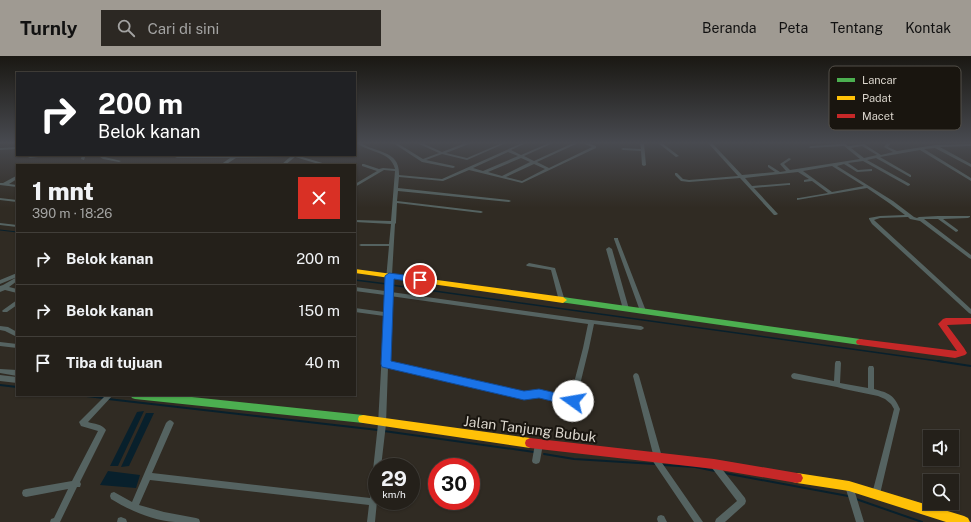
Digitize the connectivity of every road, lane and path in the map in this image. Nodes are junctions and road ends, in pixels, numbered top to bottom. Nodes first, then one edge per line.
1 (363, 165) dead end
2 (396, 165) edge
3 (444, 165) edge
4 (475, 165) edge
5 (501, 165) edge
6 (530, 165) edge
7 (541, 165) edge
8 (555, 165) edge
9 (730, 165) edge
10 (783, 165) edge
11 (833, 165) joint
12 (848, 165) edge
13 (873, 165) edge
14 (892, 165) edge
15 (946, 165) edge
16 (769, 166) dead end
17 (453, 167) dead end
18 (468, 168) junction
19 (548, 168) junction
20 (380, 170) junction
21 (397, 170) junction
22 (871, 170) dead end
23 (800, 171) junction
24 (484, 172) junction
25 (789, 172) junction
26 (779, 173) junction
27 (676, 174) dead end
28 (396, 176) junction
29 (910, 176) dead end
30 (502, 177) junction
31 (742, 177) junction
32 (16, 178) edge
33 (813, 180) junction
34 (971, 180) edge
35 (805, 181) dead end
36 (3, 184) edge
37 (788, 184) dead end
38 (356, 185) edge
39 (908, 185) dead end
40 (16, 186) edge
41 (868, 187) junction
42 (752, 188) junction
43 (395, 189) junction
44 (831, 194) junction
45 (0, 199) edge
46 (799, 199) dead end
47 (16, 201) edge
48 (509, 201) dead end
49 (396, 202) junction
50 (481, 212) dead end
51 (776, 214) dead end
52 (909, 216) junction
53 (968, 216) dead end
54 (938, 217) junction
55 (917, 219) junction
56 (356, 221) edge
57 (394, 223) junction
58 (0, 224) edge
59 (16, 226) edge
60 (956, 231) dead end
61 (616, 239) dead end
62 (361, 244) dead end
63 (392, 245) junction
64 (609, 249) dead end
65 (971, 257) edge
66 (529, 265) dead end
67 (356, 271) edge
68 (16, 276) edge
69 (389, 277) junction
70 (16, 280) edge
71 (1, 287) edge
72 (356, 289) edge
73 (16, 291) edge
74 (389, 292) junction
75 (562, 301) junction
76 (16, 303) edge
77 (626, 308) junction
78 (356, 310) edge
79 (643, 310) junction
80 (5, 311) dead end
81 (971, 312) edge
82 (387, 314) junction
83 (971, 320) edge
84 (591, 322) junction
85 (0, 328) edge
86 (641, 328) dead end
87 (16, 334) edge
88 (0, 344) edge
89 (16, 346) edge
90 (838, 363) dead end
91 (386, 364) junction
92 (871, 368) dead end
93 (0, 371) edge
94 (16, 373) edge
95 (636, 376) dead end
96 (794, 376) dead end
97 (0, 378) edge
98 (14, 380) edge
99 (837, 384) junction
100 (871, 392) junction
101 (108, 396) edge
102 (144, 396) edge
103 (170, 423) dead end
104 (382, 423) junction
105 (539, 444) junction
106 (378, 458) edge
107 (656, 459) junction
108 (536, 461) dead end
109 (715, 465) junction
110 (148, 476) junction
111 (77, 484) junction
112 (850, 489) junction
113 (26, 494) dead end
114 (876, 494) junction
115 (114, 496) dead end
116 (368, 501) edge
117 (134, 507) junction
118 (372, 510) edge
119 (54, 522) edge
120 (196, 522) edge
121 (371, 522) edge
122 (699, 522) edge
123 (719, 522) edge
124 (860, 522) edge
125 (964, 522) edge

1 - 20 street
2 - 21 street
3 - 17 street
4 - 18 street
5 - 24 street
6 - 30 street
7 - 19 street
8 - 19 street
9 - 31 street
10 - 25 street
11 - 23 street
11 - 41 street
12 - 22 street
13 - 39 street
14 - 29 street
15 - 34 street
16 - 26 street
18 - 24 street
18 - 28 street
19 - 30 street
20 - 21 street
20 - 38 street
21 - 28 street
23 - 25 street
23 - 33 street
24 - 30 street
25 - 26 street
26 - 31 street
27 - 31 street
28 - 43 street
31 - 42 street
32 - 36 street
33 - 35 street
33 - 44 street
36 - 40 street
37 - 42 street
41 - 44 street
41 - 52 street
42 - 51 street
43 - 48 street
43 - 49 street
44 - 46 street
45 - 47 street
49 - 50 street
49 - 57 street
52 - 55 street
52 - 81 street
53 - 54 street
54 - 55 street
54 - 60 street
55 - 65 street
56 - 57 street
57 - 63 street
58 - 59 street
61 - 79 street
62 - 63 street
63 - 69 street
64 - 77 street
66 - 75 street
67 - 69 street
68 - 71 street
69 - 74 street
69 - 75 street
70 - 71 street
71 - 73 street
72 - 74 street
74 - 82 street
74 - 84 street
75 - 77 street
76 - 80 street
77 - 79 street
78 - 82 street
79 - 83 street
82 - 91 street
84 - 86 street
84 - 91 street
85 - 87 street
88 - 89 street
90 - 99 street
91 - 104 street
92 - 100 street
93 - 94 street
95 - 107 street
96 - 99 street
97 - 98 street
99 - 100 street
100 - 114 street
101 - 111 street
102 - 104 street, Jalan Tanjung Bubuk
103 - 110 street
104 - 105 street, Jalan Tanjung Bubuk
104 - 106 street
105 - 107 street, Jalan Tanjung Bubuk
105 - 108 street
107 - 109 street, Jalan Tanjung Bubuk
107 - 122 street
109 - 112 street, Jalan Tanjung Bubuk
109 - 123 street
110 - 116 street
110 - 117 street
111 - 113 street
111 - 119 street
112 - 114 street, Jalan Tanjung Bubuk
112 - 124 street
114 - 125 street, Jalan Tanjung Bubuk
115 - 117 street
117 - 120 street
118 - 121 street

